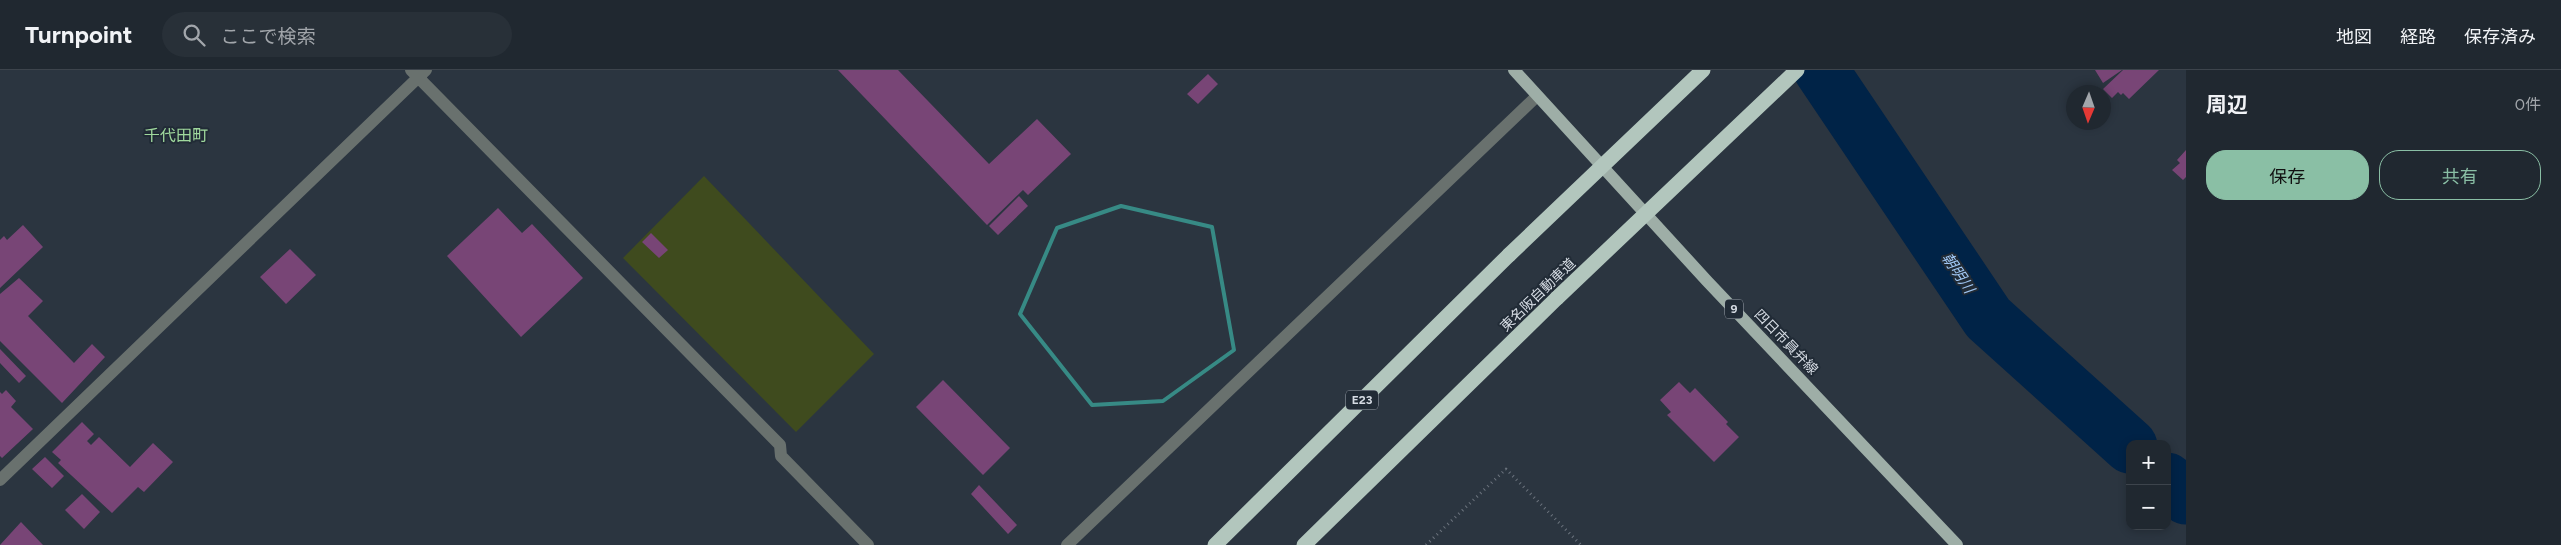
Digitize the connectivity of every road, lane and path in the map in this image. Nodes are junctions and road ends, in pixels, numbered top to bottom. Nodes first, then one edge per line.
1 (1514, 70) edge
2 (1703, 70) edge
3 (1797, 70) edge
4 (418, 72) edge
5 (1536, 98) junction
6 (0, 480) edge
7 (868, 545) edge
8 (1067, 545) edge
9 (1215, 545) edge
10 (1304, 545) edge
11 (1426, 545) edge
12 (1581, 545) edge
13 (1958, 545) edge

1 - 5 main road, 四日市員弁線 / 9
2 - 9 highway, E23, bridge
3 - 10 highway, 東名阪自動車道, bridge
4 - 6 street
4 - 7 street
5 - 8 street
5 - 13 main road, 四日市員弁線 / 9
11 - 12 path

